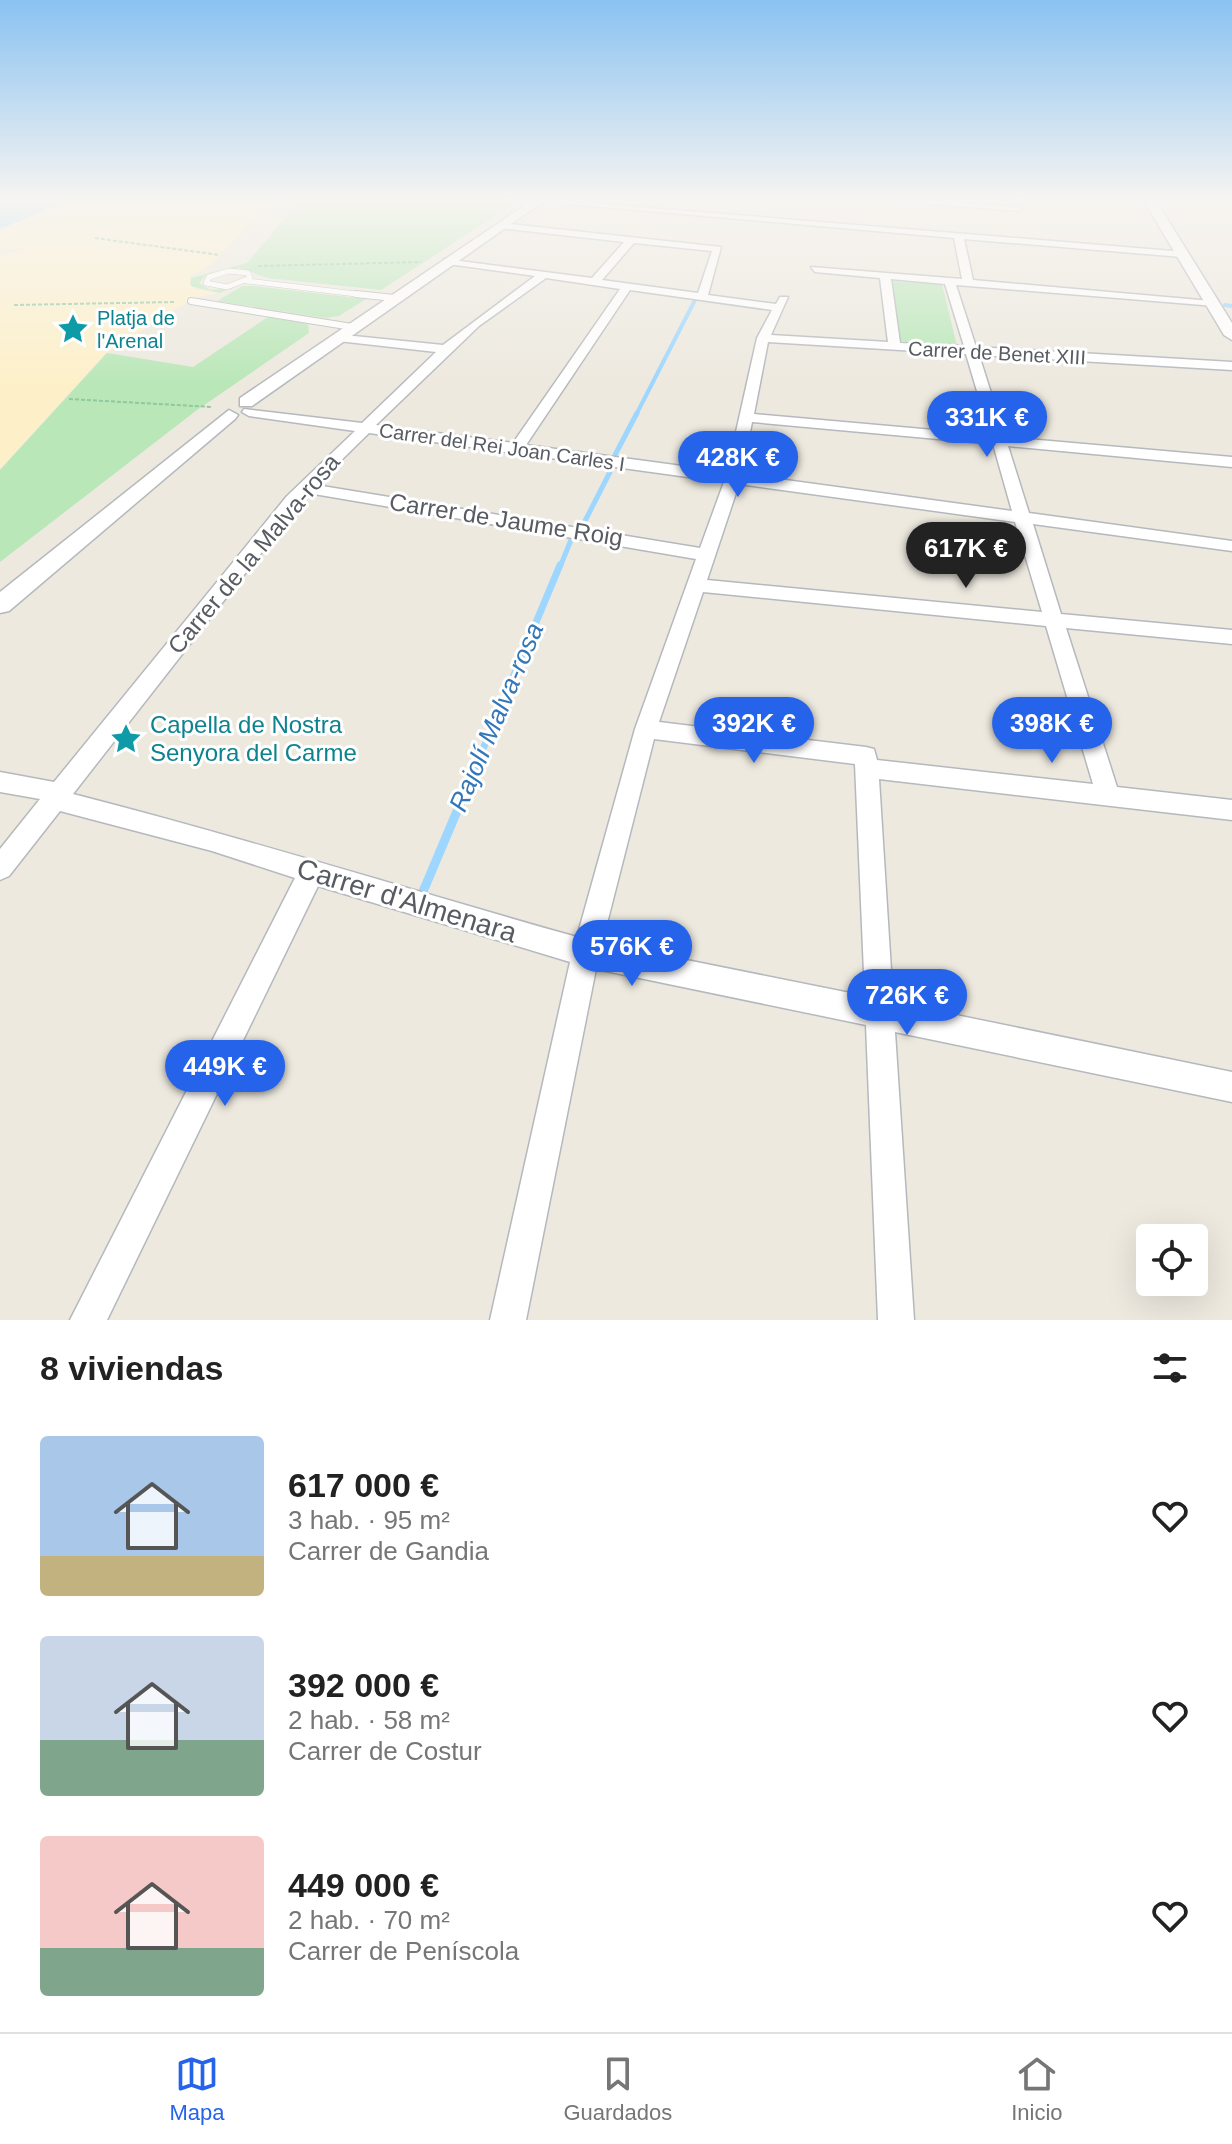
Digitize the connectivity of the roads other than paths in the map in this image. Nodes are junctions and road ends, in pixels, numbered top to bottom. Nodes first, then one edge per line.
1 (446, 263) edge
2 (459, 263) edge
3 (611, 263) edge
4 (713, 263) edge
5 (964, 263) edge
6 (1187, 263) edge
7 (815, 269) dead end
8 (544, 275) junction
9 (885, 276) junction
10 (247, 281) junction
11 (594, 282) junction
12 (950, 282) junction
13 (968, 283) junction
14 (627, 286) junction
15 (702, 297) junction
16 (394, 298) junction
17 (191, 301) road end
18 (1211, 304) junction
19 (352, 327) junction
20 (1232, 334) edge
21 (338, 337) junction
22 (763, 338) junction
23 (895, 347) junction
24 (446, 349) junction
25 (971, 351) junction
26 (1232, 366) edge
27 (236, 407) junction
28 (746, 417) junction
29 (364, 427) junction
30 (999, 441) junction
31 (517, 448) junction
32 (1232, 462) edge
33 (733, 479) junction
34 (305, 488) junction
35 (1023, 517) junction
36 (1232, 546) edge
37 (707, 555) junction
38 (696, 585) junction
39 (0, 605) edge
40 (1054, 620) junction
41 (1232, 637) edge
42 (646, 729) junction
43 (867, 762) junction
44 (0, 782) edge
45 (57, 796) junction
46 (1108, 796) junction
47 (1232, 810) edge
48 (0, 868) edge
49 (312, 872) junction
50 (586, 953) junction
51 (880, 1013) junction
52 (1232, 1087) edge
53 (88, 1320) edge
54 (508, 1320) edge
55 (896, 1320) edge

1 - 16 street
2 - 8 street
3 - 11 street
4 - 15 street
5 - 13 street
6 - 18 street
7 - 9 street
8 - 11 street
8 - 24 street, Carrer de la Malva-rosa
9 - 12 street
9 - 23 street
10 - 10 lane
10 - 16 lane
11 - 14 street
12 - 13 street
12 - 25 street
13 - 18 street
14 - 15 street
14 - 31 street
15 - 22 street
16 - 19 street
17 - 19 lane
18 - 20 street
19 - 21 street
21 - 24 street
21 - 27 street
22 - 23 street, Carrer de Benet XIII
22 - 28 street
23 - 25 street, Carrer de Benet XIII
24 - 29 street, Carrer de la Malva-rosa
25 - 26 street, Carrer de Benet XIII
25 - 30 street
27 - 29 street, Carrer del Rei Joan Carles I
27 - 39 street
28 - 30 street
28 - 33 street
29 - 31 street, Carrer del Rei Joan Carles I
29 - 34 street, Carrer de la Malva-rosa
30 - 32 street
30 - 35 street
31 - 33 street, Carrer del Rei Joan Carles I
33 - 35 street, Carrer del Rei Joan Carles I
33 - 37 street
34 - 37 street, Carrer de Jaume Roig
34 - 45 street, Carrer de la Malva-rosa
35 - 36 street, Carrer del Rei Joan Carles I
35 - 40 street
37 - 38 street
38 - 40 street
38 - 42 street
40 - 41 street
40 - 46 street
42 - 43 street
42 - 50 street
43 - 46 street
43 - 51 street
44 - 45 street, Carrer d'Almenara
45 - 48 street, Carrer de la Malva-rosa
45 - 49 street, Carrer d'Almenara
46 - 47 street
49 - 50 street, Carrer d'Almenara
49 - 53 street
50 - 51 street, Carrer d'Almenara
50 - 54 street
51 - 52 street, Carrer d'Almenara
51 - 55 street

